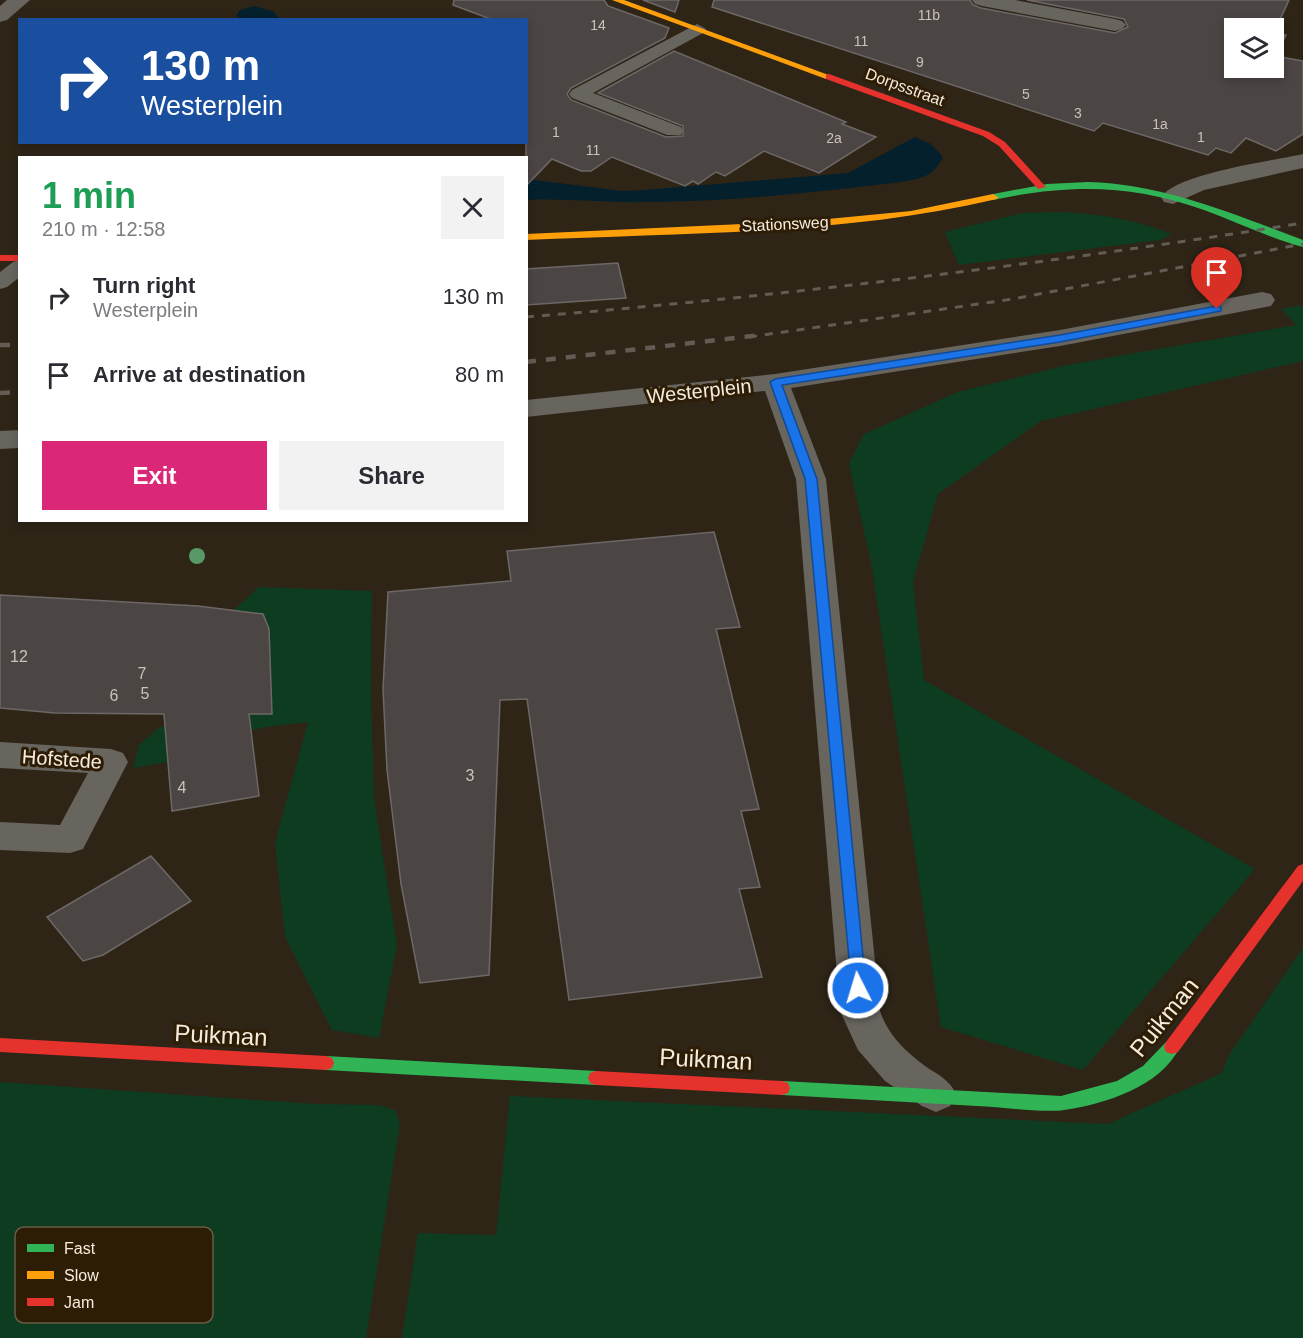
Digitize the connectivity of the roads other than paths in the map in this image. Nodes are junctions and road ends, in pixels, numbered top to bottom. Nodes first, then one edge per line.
1 (20, 0) edge
2 (616, 0) edge
3 (982, 0) edge
4 (0, 16) edge
5 (1115, 25) dead end
6 (697, 29) junction
7 (674, 131) dead end
8 (1303, 161) edge
9 (1041, 187) junction
10 (1173, 198) junction
11 (528, 237) edge
12 (1303, 244) edge
13 (0, 258) edge
14 (18, 258) edge
15 (18, 268) edge
16 (0, 283) edge
17 (1262, 300) dead end
18 (775, 382) junction
19 (528, 409) edge
20 (0, 440) edge
21 (18, 440) edge
22 (0, 755) edge
23 (0, 836) edge
24 (1303, 870) edge
25 (0, 1046) edge
26 (936, 1094) junction

1 - 4 street
2 - 6 street, Dorpsstraat
3 - 5 street
6 - 7 lane
6 - 9 street, Dorpsstraat
8 - 10 street
9 - 10 street
9 - 11 street, Stationsweg
10 - 12 street
13 - 14 street
15 - 16 lane
17 - 18 street, Westerplein
18 - 19 street, Westerplein
18 - 26 street
20 - 21 street
22 - 23 street, Hofstede
24 - 26 street, Puikman
25 - 26 street, Puikman

